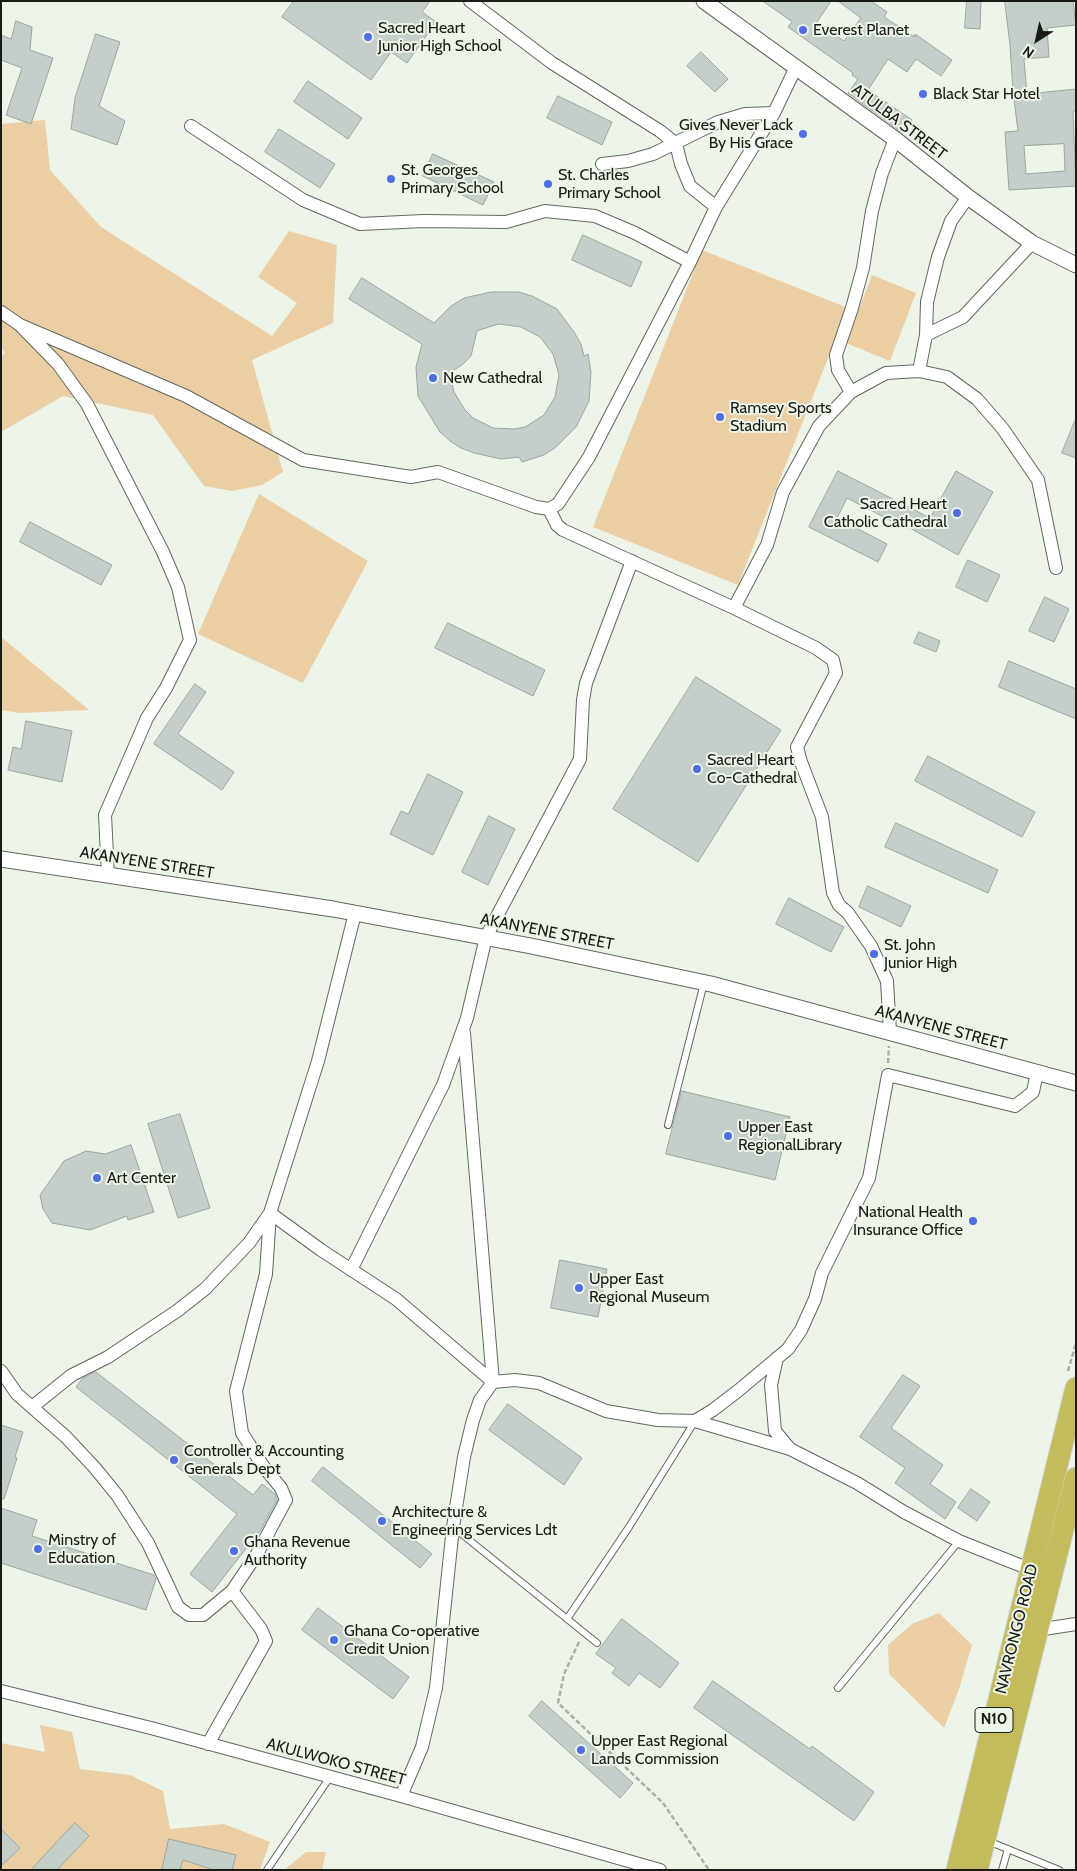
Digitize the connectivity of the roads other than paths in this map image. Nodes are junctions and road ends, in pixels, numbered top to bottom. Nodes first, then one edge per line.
1 (470, 1) edge
2 (704, 1) edge
3 (796, 67) junction
4 (774, 113) junction
5 (191, 126) dead end
6 (895, 139) junction
7 (676, 144) junction
8 (602, 164) dead end
9 (968, 197) junction
10 (716, 207) junction
11 (1032, 243) junction
12 (690, 262) junction
13 (1076, 265) edge
14 (1, 312) edge
15 (20, 325) junction
16 (926, 336) junction
17 (919, 371) junction
18 (851, 392) junction
19 (549, 509) junction
20 (632, 561) junction
21 (1056, 568) dead end
22 (734, 608) junction
23 (1, 859) edge
24 (108, 875) junction
25 (355, 913) junction
26 (486, 937) junction
27 (704, 982) junction
28 (464, 1027) junction
29 (890, 1032) junction
30 (1037, 1072) junction
31 (1076, 1083) edge
32 (668, 1125) dead end
33 (270, 1212) junction
34 (351, 1270) junction
35 (777, 1358) junction
36 (1, 1371) edge
37 (493, 1382) junction
38 (1076, 1388) edge
39 (32, 1407) junction
40 (695, 1421) junction
41 (790, 1449) junction
42 (1076, 1478) edge
43 (453, 1527) junction
44 (959, 1541) junction
45 (1032, 1570) junction
46 (232, 1591) junction
47 (567, 1619) junction
48 (1076, 1624) edge
49 (1037, 1630) junction
50 (597, 1643) dead end
51 (838, 1688) dead end
52 (1, 1691) edge
53 (208, 1744) junction
54 (330, 1777) junction
55 (401, 1796) junction
56 (984, 1839) junction
57 (1008, 1849) junction
58 (639, 1867) edge
59 (267, 1870) edge
60 (660, 1870) edge
61 (957, 1870) edge
62 (977, 1870) edge
63 (1002, 1870) edge
64 (1058, 1870) edge

1 - 7 street
2 - 3 street, ATULBA STREET
3 - 4 street
3 - 6 street, ATULBA STREET
4 - 7 street
4 - 10 street
5 - 12 street
6 - 9 street, ATULBA STREET
6 - 18 street
7 - 8 street
7 - 10 street
9 - 11 street, ATULBA STREET
9 - 16 street
10 - 12 street
11 - 13 street, ATULBA STREET
11 - 16 street
12 - 19 street
14 - 15 street
15 - 19 street
15 - 24 street
16 - 17 street
17 - 18 street
17 - 21 street
18 - 22 street
19 - 20 street
20 - 22 street
20 - 26 street
22 - 29 street
23 - 24 street, AKANYENE STREET
24 - 25 street, AKANYENE STREET
25 - 26 street, AKANYENE STREET
25 - 33 street
26 - 27 street, AKANYENE STREET
26 - 28 street
27 - 29 street, AKANYENE STREET
27 - 32 lane
28 - 34 street
28 - 37 street
29 - 30 street, AKANYENE STREET
30 - 31 street, AKANYENE STREET
30 - 35 street
33 - 34 street
33 - 39 street
33 - 46 street
34 - 37 street
35 - 40 street
35 - 41 street
36 - 39 street
37 - 40 street
37 - 43 street
38 - 45 highway, NAVRONGO ROAD / N10
39 - 46 street
40 - 41 street
40 - 47 lane
41 - 44 street
42 - 49 highway, NAVRONGO ROAD / N10
43 - 47 lane
43 - 55 street
44 - 45 street
44 - 51 lane
45 - 61 highway, NAVRONGO ROAD / N10
46 - 53 street
47 - 50 lane
48 - 49 street
49 - 56 highway, NAVRONGO ROAD / N10
52 - 53 street, AKULWOKO STREET
53 - 54 street, AKULWOKO STREET
54 - 55 street, AKULWOKO STREET
54 - 59 lane
55 - 58 street, AKULWOKO STREET
56 - 57 lane
56 - 62 highway, NAVRONGO ROAD / N10
57 - 63 lane
57 - 64 lane
58 - 60 street, AKULWOKO STREET

